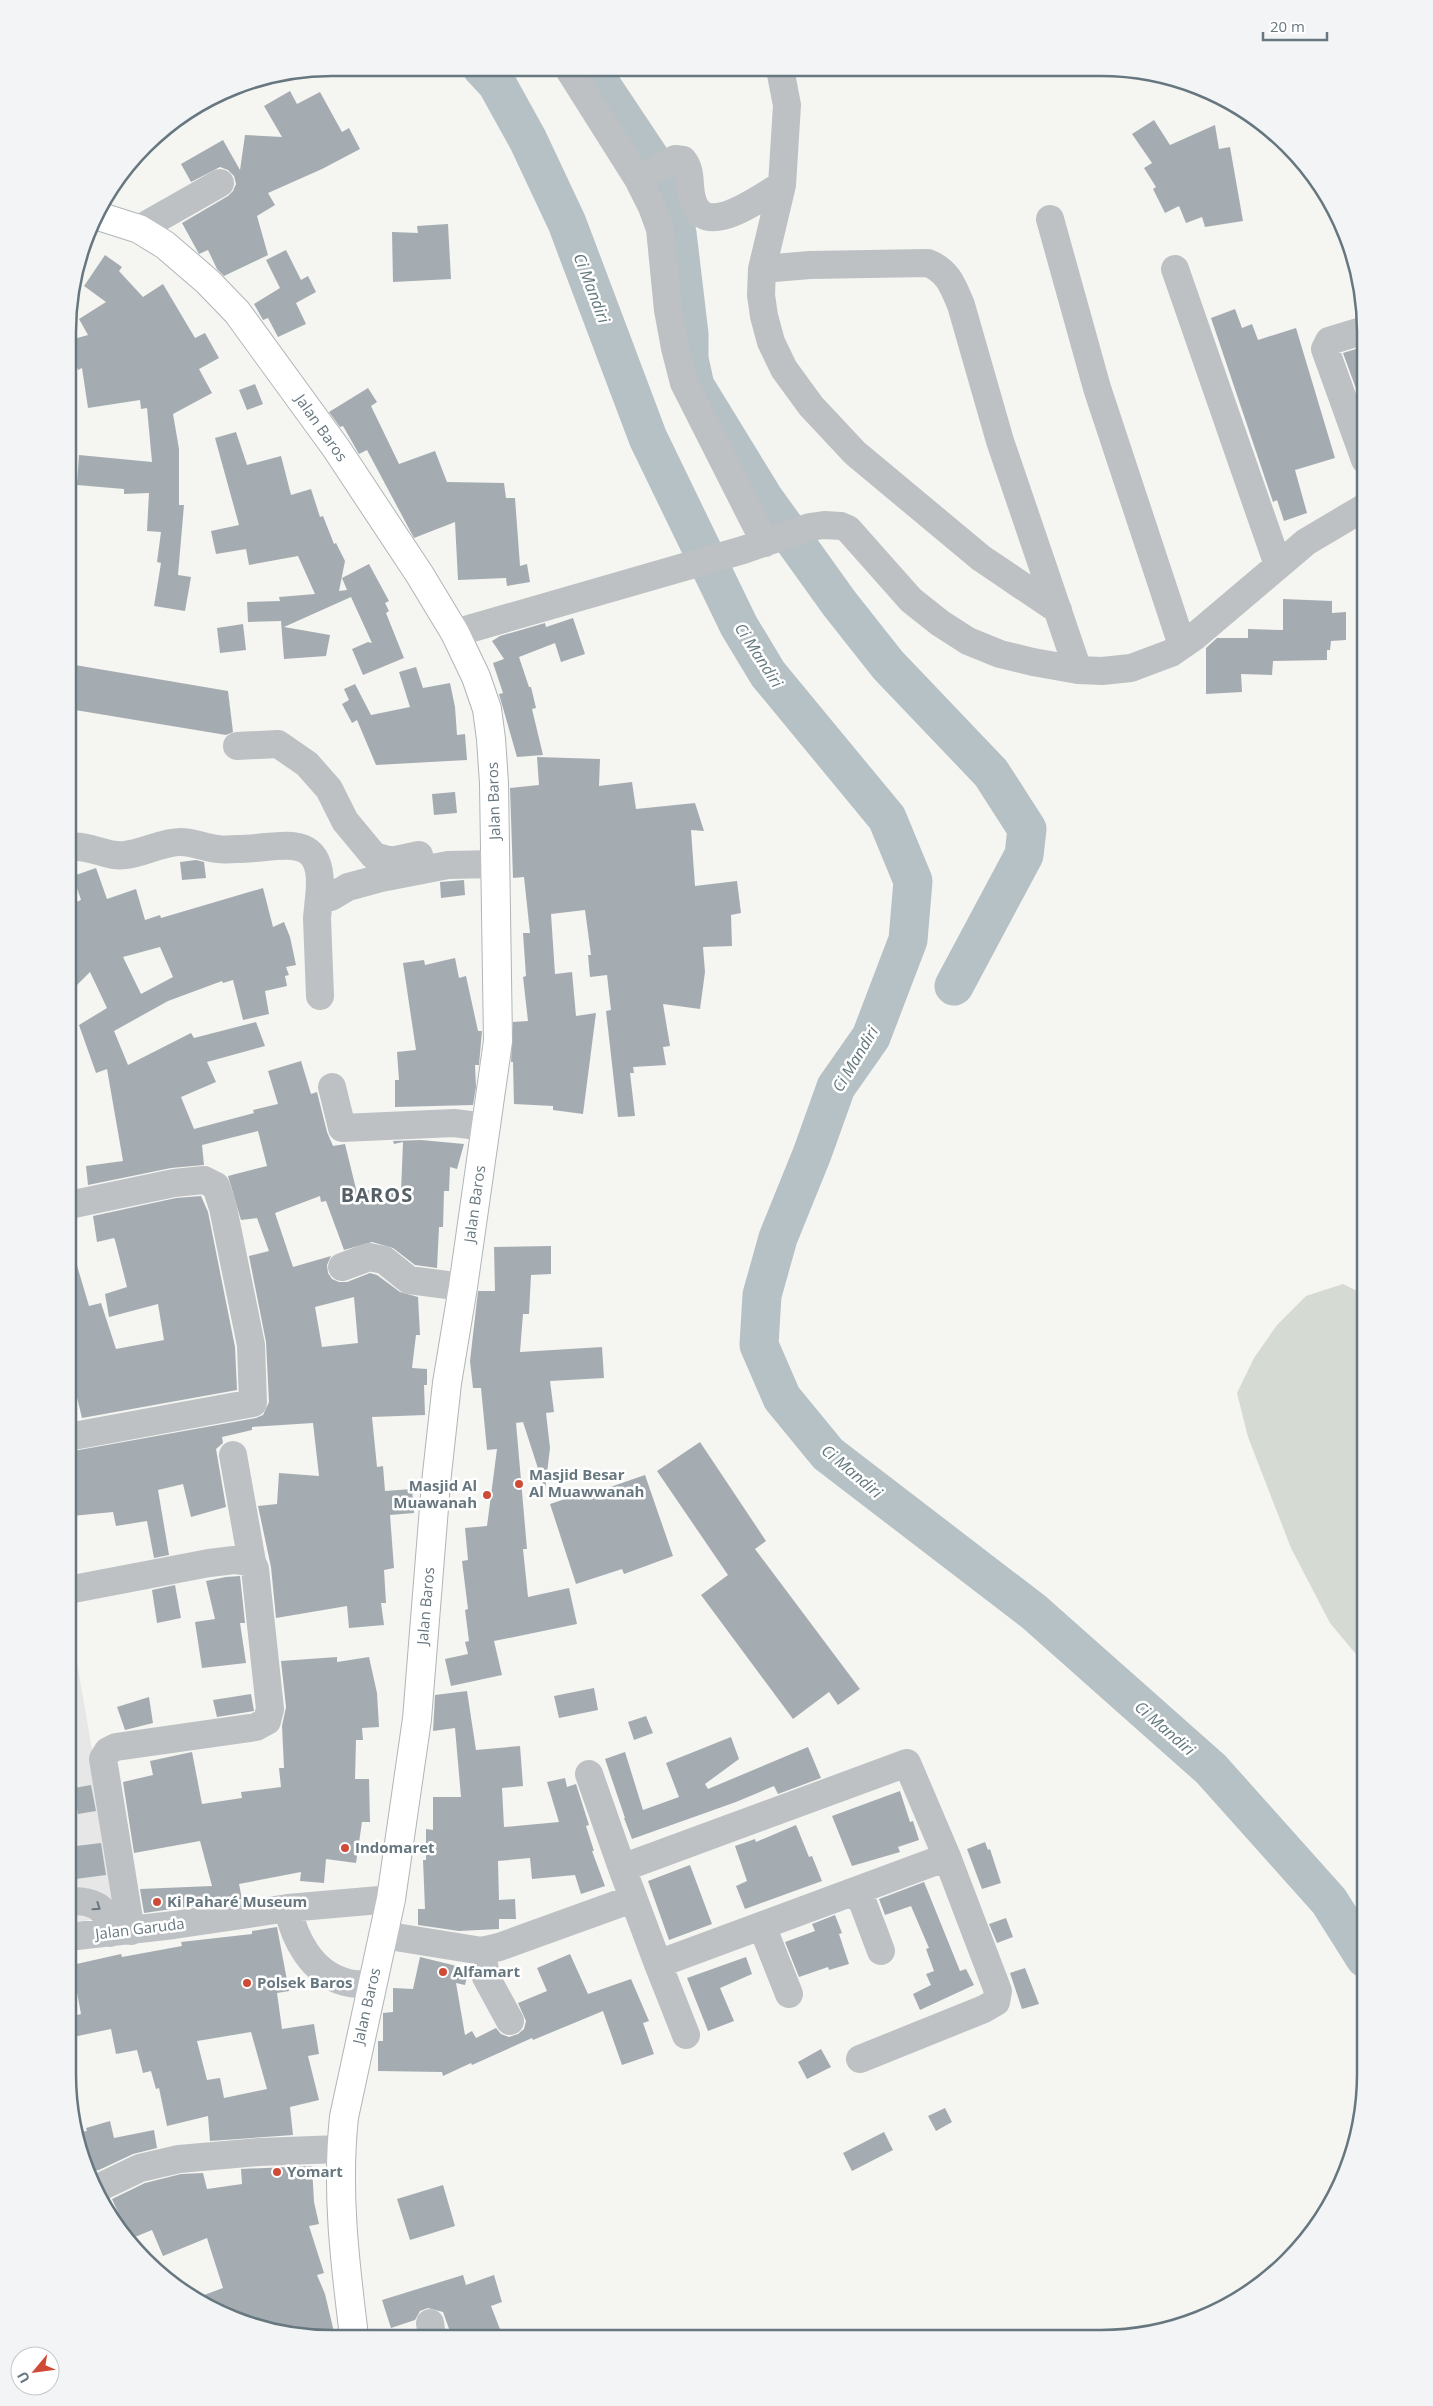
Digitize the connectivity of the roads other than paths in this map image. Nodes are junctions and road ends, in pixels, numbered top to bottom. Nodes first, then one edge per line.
1 (575, 76) edge
2 (781, 76) edge
3 (656, 170) junction
4 (220, 183) dead end
5 (782, 185) junction
6 (103, 218) edge
7 (1050, 219) dead end
8 (139, 229) junction
9 (762, 269) junction
10 (1175, 269) dead end
11 (1357, 333) edge
12 (1357, 435) edge
13 (1357, 512) edge
14 (763, 543) junction
15 (1278, 565) junction
16 (1058, 610) junction
17 (455, 632) junction
18 (1182, 645) junction
19 (1078, 670) junction
20 (237, 746) dead end
21 (76, 847) edge
22 (495, 857) junction
23 (319, 898) junction
24 (320, 996) dead end
25 (332, 1087) dead end
26 (486, 1128) junction
27 (76, 1204) edge
28 (342, 1267) dead end
29 (463, 1287) junction
30 (76, 1436) edge
31 (233, 1455) dead end
32 (252, 1562) junction
33 (76, 1588) edge
34 (589, 1774) dead end
35 (947, 1857) junction
36 (622, 1868) junction
37 (858, 1890) junction
38 (391, 1899) junction
39 (632, 1899) junction
40 (76, 1901) edge
41 (288, 1908) junction
42 (762, 1926) junction
43 (121, 1932) junction
44 (383, 1935) junction
45 (76, 1936) edge
46 (482, 1951) junction
47 (881, 1951) dead end
48 (658, 1964) junction
49 (372, 1984) junction
50 (788, 1994) dead end
51 (510, 2021) dead end
52 (686, 2035) dead end
53 (860, 2059) dead end
54 (340, 2149) junction
55 (102, 2186) edge
56 (353, 2330) edge

1 - 3 street
2 - 5 street
3 - 5 street
3 - 14 street
4 - 8 street
5 - 9 street
6 - 8 main road, Jalan Baros
7 - 18 street
8 - 17 main road, Jalan Baros
9 - 16 street
9 - 16 street
10 - 15 street
11 - 12 street
13 - 15 street
14 - 17 street
14 - 19 street
15 - 18 street
16 - 19 street
17 - 22 main road, Jalan Baros
18 - 19 street
20 - 22 street
21 - 23 street
22 - 23 street
22 - 26 main road, Jalan Baros
23 - 24 street
25 - 26 street
26 - 29 main road, Jalan Baros
27 - 30 street
28 - 29 street
29 - 38 main road, Jalan Baros
31 - 32 street
32 - 33 street
32 - 43 street
34 - 36 street
35 - 36 street
35 - 37 street
35 - 53 street
36 - 39 street
37 - 42 street
37 - 47 street
38 - 41 street, Jalan Garuda
38 - 44 main road, Jalan Baros
39 - 46 street
39 - 48 street
40 -> 43 street
41 - 43 street, Jalan Garuda
41 - 49 street
42 - 48 street
42 - 50 street
43 - 45 street, Jalan Garuda
44 - 46 street
44 - 49 main road, Jalan Baros
46 - 51 street
48 - 52 street
49 - 54 main road, Jalan Baros
54 - 55 street
54 - 56 main road, Jalan Baros

